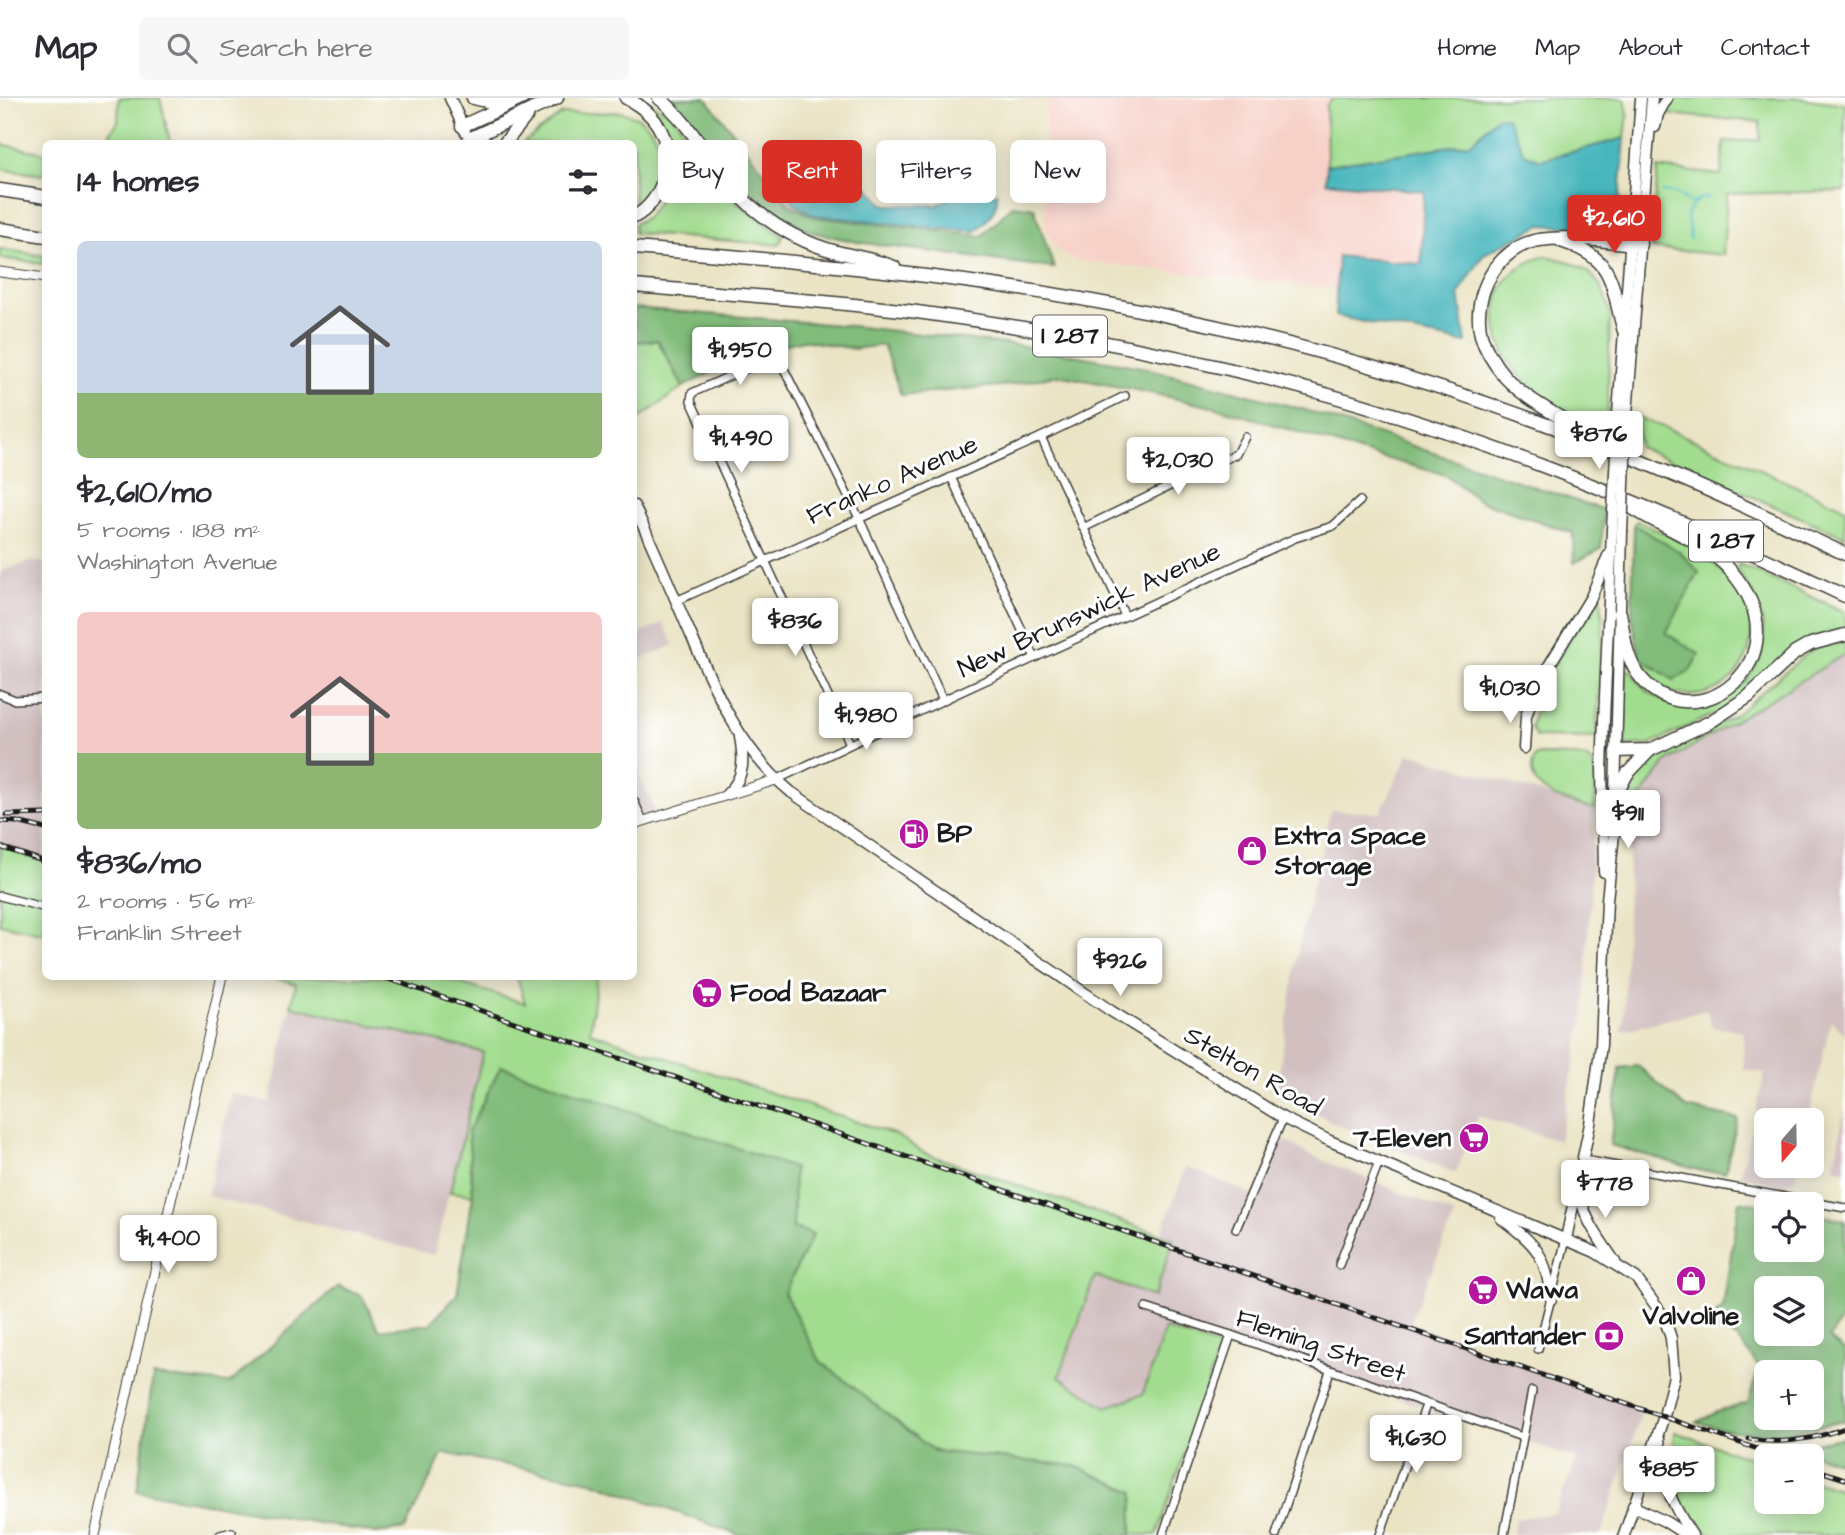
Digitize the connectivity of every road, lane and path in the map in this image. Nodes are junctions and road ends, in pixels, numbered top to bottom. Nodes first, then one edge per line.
1 (450, 98) edge
2 (473, 98) edge
3 (557, 98) edge
4 (625, 98) edge
5 (659, 98) edge
6 (1633, 98) edge
7 (1641, 98) edge
8 (1652, 98) edge
9 (1667, 98) edge
10 (519, 99) edge
11 (538, 106) junction
12 (1640, 115) junction
13 (462, 126) junction
14 (469, 140) edge
15 (471, 140) edge
16 (507, 140) edge
17 (1647, 172) junction
18 (0, 190) edge
19 (42, 196) edge
20 (637, 216) edge
21 (0, 229) edge
22 (42, 235) edge
23 (1554, 239) junction
24 (1635, 244) junction
25 (637, 248) edge
26 (0, 272) edge
27 (906, 272) junction
28 (42, 277) edge
29 (637, 286) edge
30 (1624, 331) junction
31 (1125, 397) dead end
32 (1622, 414) junction
33 (1041, 437) junction
34 (1245, 437) dead end
35 (1601, 446) junction
36 (951, 477) junction
37 (1606, 489) junction
38 (1360, 501) dead end
39 (859, 518) junction
40 (638, 528) edge
41 (1083, 528) junction
42 (1617, 531) junction
43 (1612, 547) junction
44 (1845, 554) edge
45 (765, 560) junction
46 (1845, 596) edge
47 (676, 601) junction
48 (1620, 613) junction
49 (1125, 616) junction
50 (1845, 635) edge
51 (1035, 658) junction
52 (0, 694) edge
53 (42, 698) edge
54 (943, 700) junction
55 (740, 734) junction
56 (850, 744) junction
57 (1524, 748) dead end
58 (1650, 750) junction
59 (1616, 751) junction
60 (776, 780) junction
61 (727, 794) junction
62 (1614, 799) junction
63 (638, 823) edge
64 (0, 896) edge
65 (1607, 900) junction
66 (42, 907) edge
67 (221, 980) edge
68 (1283, 1118) junction
69 (1584, 1160) junction
70 (1378, 1162) junction
71 (1580, 1179) junction
72 (1845, 1208) edge
73 (1491, 1209) junction
74 (1236, 1229) dead end
75 (1566, 1239) junction
76 (1617, 1264) junction
77 (1339, 1265) dead end
78 (1551, 1299) junction
79 (1146, 1308) dead end
80 (1231, 1335) junction
81 (1538, 1349) dead end
82 (1330, 1371) junction
83 (1532, 1391) dead end
84 (1426, 1405) junction
85 (1659, 1432) junction
86 (1522, 1437) junction
87 (1633, 1506) junction
88 (232, 1532) dead end
89 (94, 1535) edge
90 (220, 1535) edge
91 (1163, 1535) edge
92 (1276, 1535) edge
93 (1380, 1535) edge
94 (1504, 1535) edge
95 (1624, 1535) edge
96 (1689, 1535) edge

1 - 13 main road
2 - 10 highway
3 - 11 highway
4 - 20 highway
5 - 27 highway
6 - 12 main road
7 - 12 main road
8 - 17 main road
9 - 17 main road
10 - 13 highway
11 - 15 highway
11 - 16 highway
12 - 24 main road
13 - 14 main road
17 - 24 main road
18 - 19 highway
21 - 22 highway
23 - 24 highway
23 - 30 highway
23 - 35 highway
24 - 30 main road
24 - 32 main road
25 - 27 highway, I 287
26 - 28 street
27 - 35 highway, I 287
29 - 37 highway, I 287
30 - 32 main road
31 - 33 street, Franko Avenue
32 - 42 main road, bridge
33 - 36 street, Franko Avenue
33 - 41 street
34 - 41 street
35 - 44 highway, I 287
36 - 39 street, Franko Avenue
36 - 51 street
37 - 46 highway, I 287
37 - 48 highway
38 - 49 street, New Brunswick Avenue
39 - 45 street, Franko Avenue
39 - 45 street
39 - 54 street
40 - 47 main road, Stelton Road
41 - 49 street
42 - 43 main road
42 - 48 main road
43 - 57 main road
43 - 65 main road
45 - 47 street, Franko Avenue
45 - 56 street
47 - 55 main road, Stelton Road
48 - 59 main road
49 - 51 street, New Brunswick Avenue
50 - 58 highway
51 - 54 street, New Brunswick Avenue
52 - 53 street
54 - 56 street, New Brunswick Avenue
55 - 60 main road, Stelton Road
55 - 61 main road
56 - 60 street, New Brunswick Avenue
58 - 59 highway
58 - 62 highway
59 - 62 main road
60 - 61 street, New Brunswick Avenue
60 - 68 main road, Stelton Road
61 - 63 street, New Brunswick Avenue
62 - 65 main road
64 - 66 street
65 - 69 main road
67 - 89 street
68 - 70 main road, Stelton Road
68 - 74 street
69 - 71 main road
69 - 72 street
70 - 73 main road, Stelton Road
70 - 77 street
71 - 75 main road
71 - 76 main road
73 - 75 main road, Stelton Road
73 - 78 main road
75 - 76 main road, Stelton Road
75 - 78 street
76 - 85 main road, Stelton Road
78 - 81 street
79 - 80 street, Fleming Street
80 - 82 street, Fleming Street
80 - 91 street
82 - 84 street, Fleming Street
82 - 92 street
83 - 86 street
84 - 86 street, Fleming Street
84 - 93 street
85 - 87 main road, Stelton Road
85 - 96 main road
86 - 94 street
87 - 95 main road, Stelton Road
87 - 96 main road
88 - 90 street

